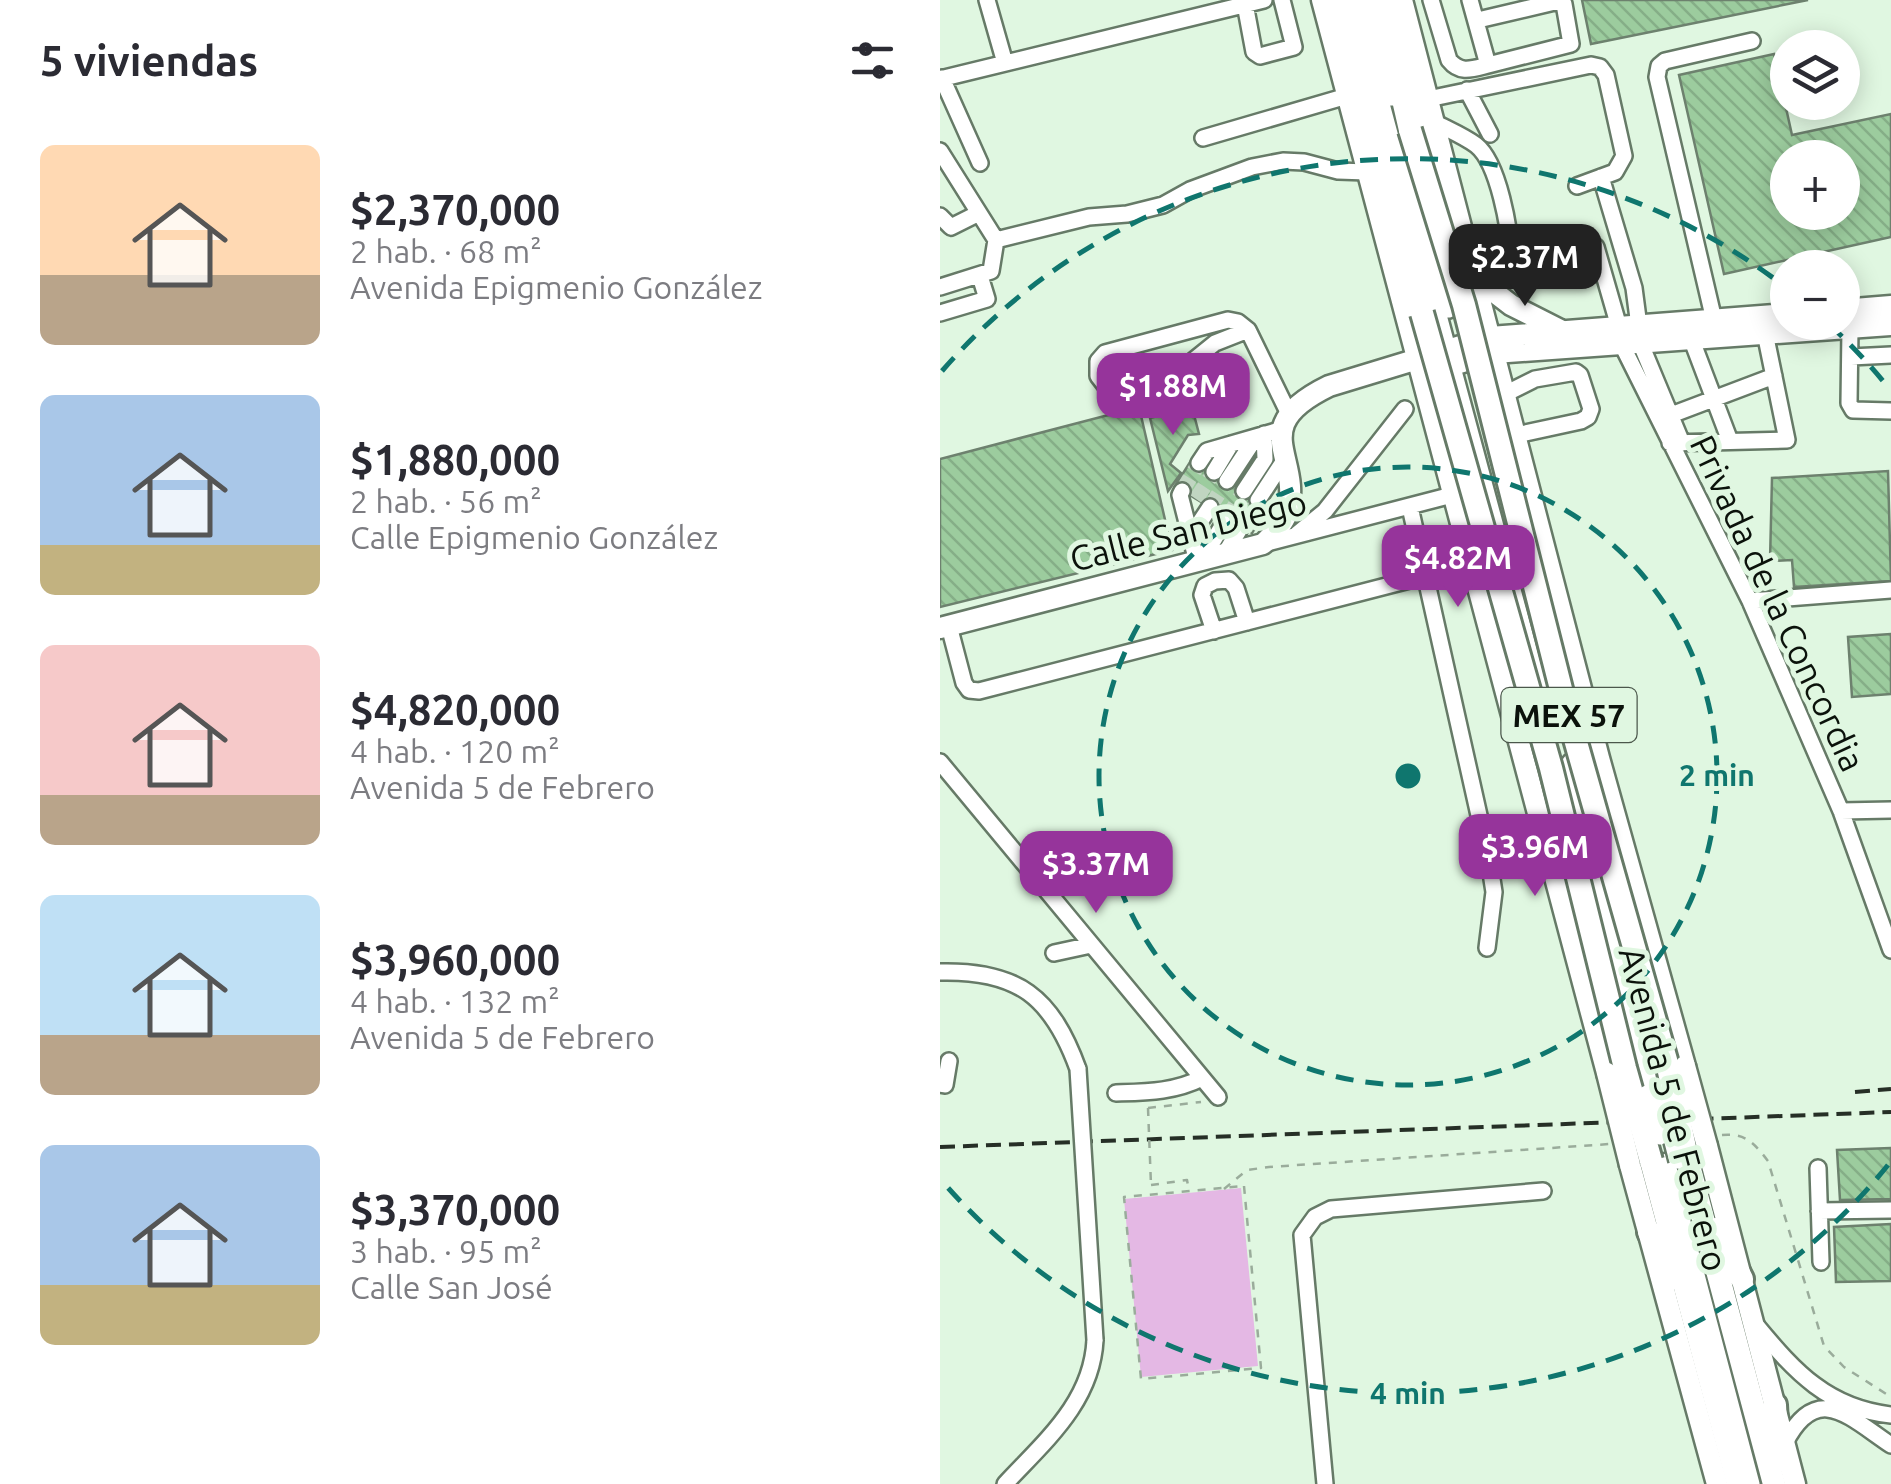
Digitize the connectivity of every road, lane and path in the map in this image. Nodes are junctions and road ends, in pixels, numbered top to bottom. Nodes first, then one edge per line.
1 (987, 0) edge
2 (1264, 0) edge
3 (1282, 0) edge
4 (1322, 0) edge
5 (1337, 0) edge
6 (1354, 0) edge
7 (1366, 0) edge
8 (1380, 0) edge
9 (1394, 0) edge
10 (1402, 0) edge
11 (1431, 0) edge
12 (1470, 0) edge
13 (1245, 4) junction
14 (1478, 20) junction
15 (1752, 42) dead end
16 (1006, 62) junction
17 (1488, 65) junction
18 (941, 78) edge
19 (1467, 90) junction
20 (1347, 96) junction
21 (1428, 99) junction
22 (1434, 122) junction
23 (1490, 134) dead end
24 (1203, 138) dead end
25 (940, 151) edge
26 (980, 164) dead end
27 (1367, 172) junction
28 (1601, 177) junction
29 (1577, 186) dead end
30 (1446, 208) dead end
31 (979, 213) junction
32 (940, 216) edge
33 (996, 240) junction
34 (1511, 259) junction
35 (1475, 274) junction
36 (980, 276) junction
37 (940, 287) edge
38 (1891, 308) edge
39 (940, 314) edge
40 (1770, 315) edge
41 (1860, 315) edge
42 (1714, 320) junction
43 (1860, 321) edge
44 (1770, 324) edge
45 (1891, 325) edge
46 (1248, 330) junction
47 (1770, 332) edge
48 (1765, 333) junction
49 (1630, 334) junction
50 (1562, 337) junction
51 (1691, 338) junction
52 (1848, 340) edge
53 (1517, 343) junction
54 (1492, 345) junction
55 (1891, 355) edge
56 (1456, 356) junction
57 (1851, 357) junction
58 (1418, 367) junction
59 (1774, 376) junction
60 (1505, 394) junction
61 (1713, 398) junction
62 (1406, 409) dead end
63 (1891, 410) edge
64 (1671, 415) junction
65 (1273, 428) junction
66 (1516, 436) junction
67 (1730, 441) junction
68 (1676, 443) junction
69 (1274, 460) junction
70 (1454, 466) dead end
71 (1452, 495) junction
72 (1410, 507) junction
73 (1294, 536) junction
74 (1190, 537) junction
75 (1263, 544) junction
76 (1224, 555) junction
77 (1199, 561) junction
78 (1425, 576) junction
79 (1891, 590) edge
80 (1750, 601) junction
81 (1247, 622) junction
82 (944, 627) edge
83 (1214, 631) junction
84 (1512, 712) junction
85 (940, 762) edge
86 (1891, 810) edge
87 (1842, 811) junction
88 (1091, 944) junction
89 (1487, 948) dead end
90 (1891, 950) edge
91 (1054, 953) dead end
92 (945, 972) edge
93 (949, 1061) dead end
94 (1202, 1078) junction
95 (940, 1084) edge
96 (1116, 1093) dead end
97 (1218, 1098) dead end
98 (1196, 1103) dead end
99 (1716, 1136) dead end
100 (1618, 1144) dead end
101 (1663, 1162) junction
102 (1818, 1168) dead end
103 (1226, 1188) junction
104 (1696, 1190) junction
105 (1189, 1191) junction
106 (1543, 1191) dead end
107 (1891, 1210) edge
108 (1819, 1211) junction
109 (1649, 1232) junction
110 (1821, 1262) dead end
111 (1742, 1279) junction
112 (1694, 1321) junction
113 (1754, 1323) junction
114 (1891, 1397) edge
115 (1775, 1405) junction
116 (1891, 1414) edge
117 (1785, 1443) junction
118 (1891, 1446) edge
119 (1005, 1484) edge
120 (1326, 1484) edge
121 (1718, 1484) edge
122 (1735, 1484) edge
123 (1752, 1484) edge
124 (1761, 1484) edge
125 (1777, 1484) edge
126 (1795, 1484) edge

1 - 16 street
2 - 13 street
3 - 13 street
4 - 20 main road, Avenida 5 de Febrero
5 - 101 highway, Avenida 5 de Febrero / MEX 57, bridge
6 - 56 street
7 - 56 street
8 - 101 highway, Avenida 5 de Febrero / MEX 57, bridge
9 - 30 street
10 - 21 main road, Avenida 5 de Febrero
11 - 17 street
12 - 14 street
13 - 16 street
14 - 17 street
14 - 17 street
15 - 42 street
16 - 18 street
18 - 26 street
19 - 21 street
19 - 23 street
19 - 28 street
20 - 24 street
20 - 27 main road, Avenida 5 de Febrero
21 - 22 main road, Avenida 5 de Febrero
22 - 34 street
22 - 35 main road, Avenida 5 de Febrero
25 - 31 street
27 - 33 street
27 - 58 main road, Avenida 5 de Febrero
28 - 29 street
28 - 49 street
31 - 32 street
31 - 33 street
33 - 36 street
34 - 35 street
34 - 49 street
35 - 50 main road
35 - 54 main road, Avenida 5 de Febrero
36 - 37 street
36 - 39 street
38 - 41 main road
40 - 42 main road
42 - 49 main road
43 - 45 main road
44 - 50 street
46 - 46 street
46 - 65 street
47 - 48 main road
48 - 51 main road
48 - 59 street
49 - 50 main road
49 - 51 main road
49 - 53 main road
49 - 64 street
49 - 68 street, Privada de la Concordia
50 - 53 main road
51 - 61 street
52 - 57 street
53 - 54 main road
54 - 56 main road
54 - 60 main road, Avenida 5 de Febrero
55 - 57 street
56 - 58 main road
56 - 101 street, bridge
57 - 63 street
58 - 65 main road
58 - 71 main road, Avenida 5 de Febrero
59 - 61 street
59 - 67 street
60 - 66 main road, Avenida 5 de Febrero
60 - 66 street
61 - 64 street
61 - 67 street
62 - 73 street
64 - 68 street
65 - 65 street
65 - 69 main road
66 - 111 main road, Avenida 5 de Febrero, bridge
67 - 68 street
68 - 80 street, Privada de la Concordia
69 - 69 street
69 - 75 main road
70 - 84 street
71 - 72 street, Calle San Diego
71 - 84 main road, Avenida 5 de Febrero
72 - 73 street, Calle San Diego
72 - 78 street
73 - 75 street, Calle San Diego
74 - 74 street
74 - 77 street
75 - 76 main road, Calle San Diego
76 - 77 main road, Calle San Diego
76 - 77 street
77 - 82 main road, Calle San Diego
78 - 81 street
78 - 89 street
79 - 80 street
80 - 87 street, Privada de la Concordia
81 - 83 street
81 - 83 street
82 - 83 street
84 - 101 main road, Avenida 5 de Febrero, bridge
85 - 88 street
86 - 87 street
87 - 90 street, Privada de la Concordia
88 - 91 street
88 - 94 street
92 - 119 street, bridge
93 - 95 street
94 - 96 street
94 - 97 street
98 - 105 path, bridge
99 - 114 path
100 - 103 path
101 - 104 highway, Avenida 5 de Febrero / MEX 57
101 - 109 main road, Avenida 5 de Febrero
101 - 112 highway, Avenida 5 de Febrero / MEX 57
101 - 123 street
101 - 124 street
102 - 108 street
103 - 105 path
103 - 105 path
104 - 111 highway
104 - 125 highway, Avenida 5 de Febrero / MEX 57
106 - 120 street
107 - 108 street
108 - 110 street
109 - 112 highway
109 - 121 main road, Avenida 5 de Febrero
111 - 113 main road, Avenida 5 de Febrero
112 - 122 highway, Avenida 5 de Febrero / MEX 57
113 - 115 main road, Avenida 5 de Febrero
113 - 116 street
115 - 117 main road, Avenida 5 de Febrero
115 - 125 highway
117 - 118 street
117 - 126 main road, Avenida 5 de Febrero

